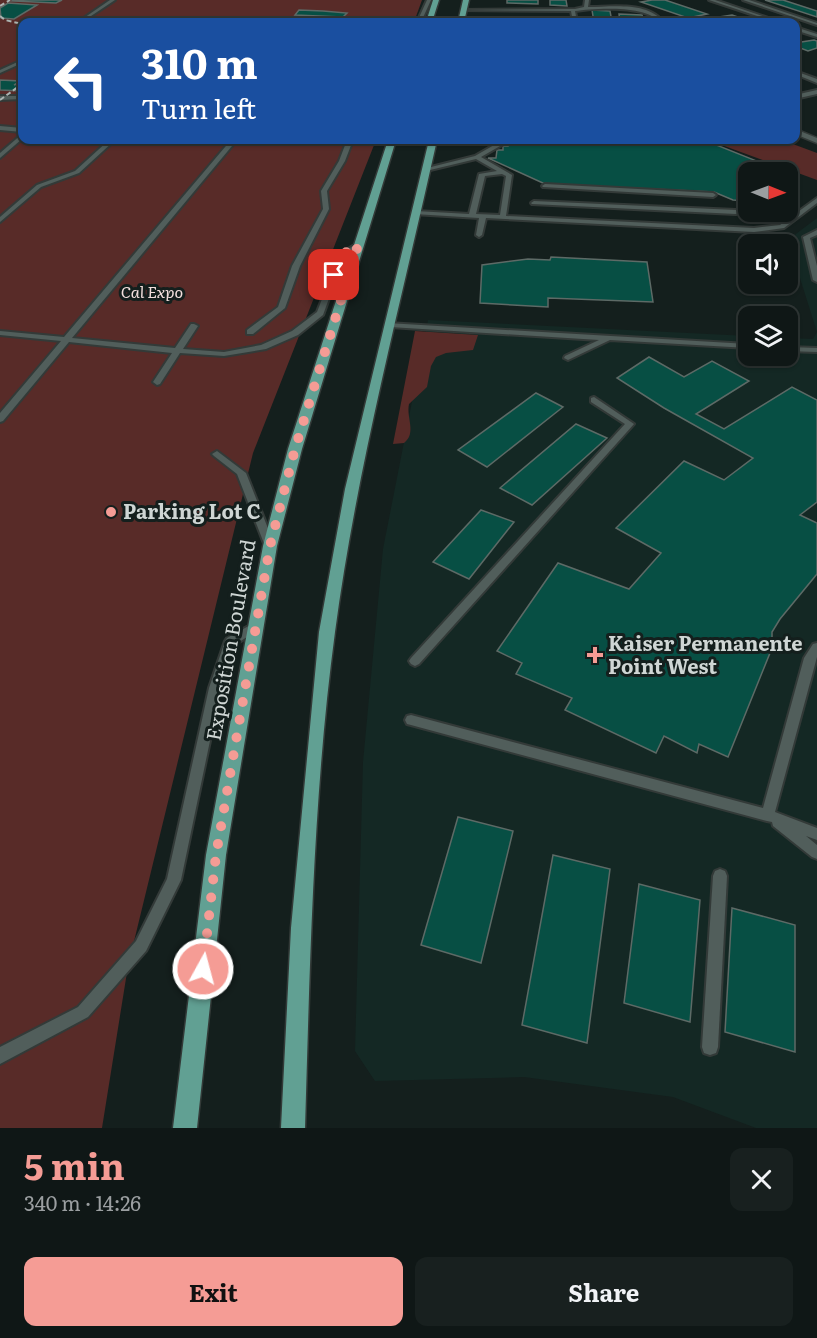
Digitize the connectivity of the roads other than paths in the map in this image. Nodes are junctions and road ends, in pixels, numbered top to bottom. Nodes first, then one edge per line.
1 (113, 0) edge
2 (429, 0) edge
3 (436, 0) edge
4 (587, 0) edge
5 (711, 0) edge
6 (745, 0) edge
7 (465, 5) edge
8 (586, 8) junction
9 (573, 10) junction
10 (86, 18) edge
11 (420, 18) edge
12 (430, 18) edge
13 (574, 18) edge
14 (660, 18) edge
15 (766, 18) edge
16 (799, 18) edge
17 (800, 18) edge
18 (817, 24) edge
19 (800, 30) edge
20 (817, 36) edge
21 (18, 63) edge
22 (0, 72) edge
23 (800, 74) edge
24 (817, 81) edge
25 (817, 92) edge
26 (800, 96) edge
27 (0, 98) edge
28 (18, 98) edge
29 (800, 123) edge
30 (808, 126) dead end
31 (0, 128) edge
32 (18, 130) edge
33 (800, 134) edge
34 (18, 140) edge
35 (817, 141) edge
36 (108, 144) edge
37 (231, 144) edge
38 (348, 144) edge
39 (389, 144) edge
40 (432, 144) edge
41 (500, 144) edge
42 (0, 156) edge
43 (477, 157) junction
44 (426, 169) junction
45 (502, 172) junction
46 (546, 186) dead end
47 (629, 191) junction
48 (713, 195) dead end
49 (817, 200) edge
50 (534, 203) dead end
51 (632, 208) junction
52 (736, 212) dead end
53 (416, 213) junction
54 (472, 216) junction
55 (483, 216) junction
56 (503, 217) junction
57 (0, 220) edge
58 (634, 223) junction
59 (817, 232) edge
60 (479, 235) dead end
61 (358, 245) junction
62 (817, 280) edge
63 (390, 325) junction
64 (194, 326) dead end
65 (250, 332) dead end
66 (0, 333) edge
67 (609, 338) junction
68 (67, 339) junction
69 (738, 345) edge
70 (798, 349) edge
71 (817, 350) edge
72 (177, 351) junction
73 (568, 358) dead end
74 (157, 382) dead end
75 (594, 400) dead end
76 (0, 419) edge
77 (217, 454) dead end
78 (270, 546) junction
79 (254, 627) junction
80 (815, 656) edge
81 (415, 661) dead end
82 (411, 720) dead end
83 (768, 815) junction
84 (817, 834) edge
85 (817, 853) edge
86 (720, 876) dead end
87 (710, 1047) dead end
88 (0, 1056) edge
89 (185, 1128) edge
90 (293, 1128) edge

1 - 10 lane
2 - 11 lane
3 - 12 main road
4 - 8 lane
5 - 15 lane
6 - 16 lane
7 - 9 lane
8 - 9 lane
8 - 14 lane
9 - 13 lane
17 - 18 lane
19 - 20 lane
21 - 22 lane
23 - 24 lane
25 - 26 lane
27 - 28 lane
29 - 30 main road
31 - 32 lane
33 - 35 main road
34 - 42 lane
36 - 57 lane
37 - 68 lane
38 - 65 lane
39 - 61 main road, Exposition Boulevard
40 - 44 main road
41 - 43 lane
43 - 44 lane
43 - 45 lane
44 - 53 main road
45 - 54 lane
45 - 56 lane
46 - 47 lane
47 - 48 lane
47 - 51 lane
49 - 58 lane
50 - 51 lane
51 - 52 lane
51 - 58 lane
53 - 54 lane
53 - 63 main road
54 - 55 lane
55 - 56 lane
55 - 60 lane
56 - 58 lane
59 - 62 lane
61 - 72 lane
61 - 78 main road, Exposition Boulevard
63 - 67 lane
63 - 90 main road
64 - 72 lane
66 - 68 lane
67 - 69 lane
67 - 73 lane
68 - 72 lane
68 - 76 lane
70 - 71 lane
72 - 74 lane
75 - 81 lane
77 - 78 lane
78 - 79 main road, Exposition Boulevard
79 - 88 lane
79 - 89 main road, Exposition Boulevard
80 - 83 lane
82 - 83 lane
83 - 84 lane
83 - 85 lane
86 - 87 lane

